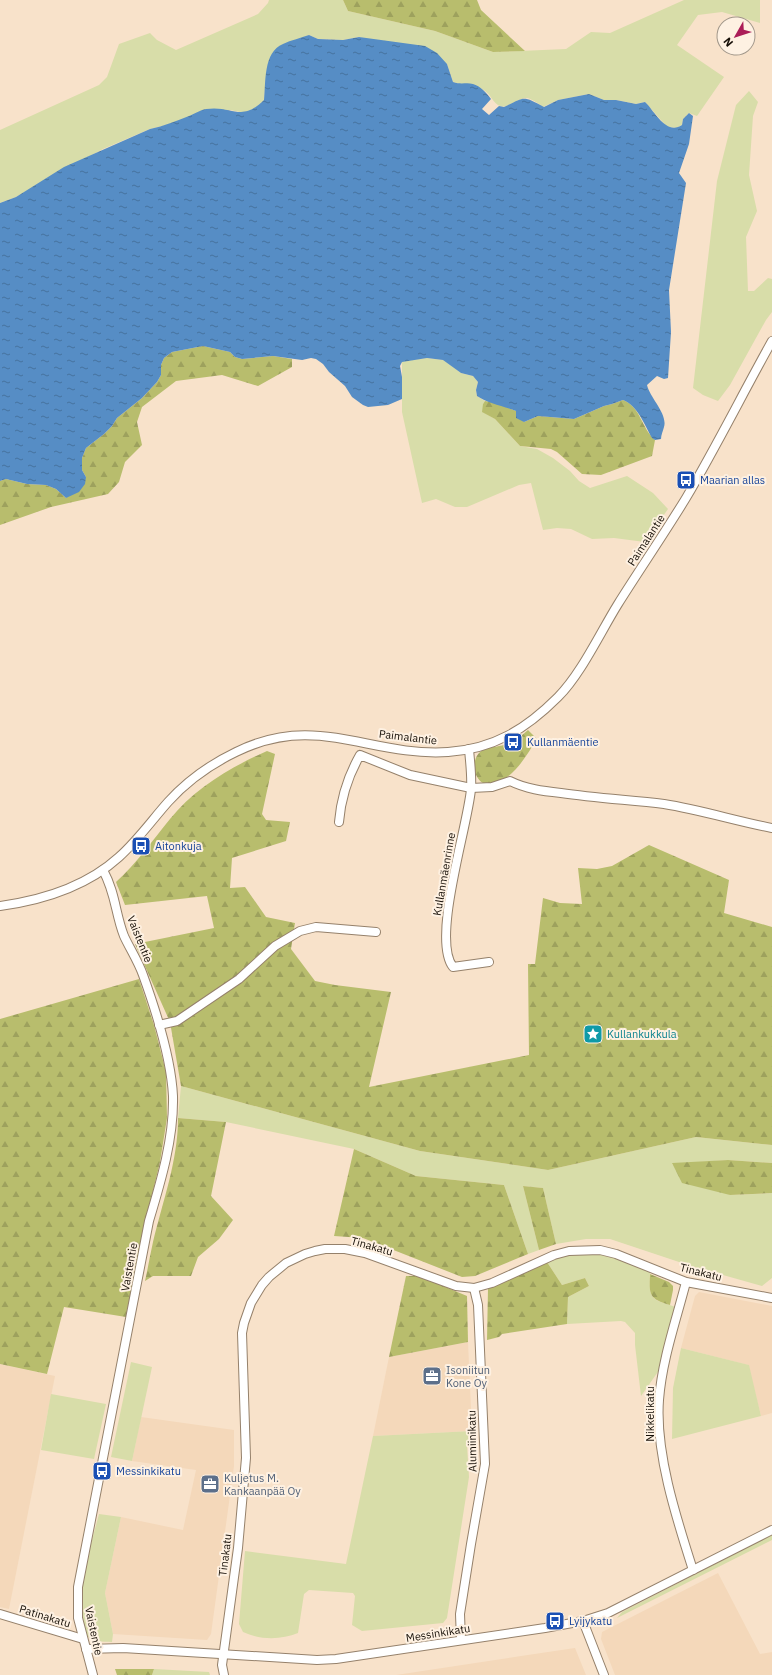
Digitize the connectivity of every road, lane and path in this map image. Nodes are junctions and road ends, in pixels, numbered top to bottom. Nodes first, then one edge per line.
1 (772, 341) edge
2 (469, 749) junction
3 (471, 788) junction
4 (339, 822) dead end
5 (772, 828) edge
6 (103, 870) junction
7 (0, 906) edge
8 (376, 932) dead end
9 (488, 962) dead end
10 (159, 1025) junction
11 (686, 1282) junction
12 (474, 1288) junction
13 (772, 1298) edge
14 (772, 1530) edge
15 (693, 1570) junction
16 (0, 1614) edge
17 (583, 1621) junction
18 (83, 1638) junction
19 (461, 1640) junction
20 (86, 1649) junction
21 (223, 1654) junction
22 (93, 1675) edge
23 (224, 1675) edge
24 (604, 1675) edge

1 - 2 street, Paimalantie
2 - 3 street, Kullanmäenrinne
2 - 6 street, Paimalantie
3 - 4 street
3 - 5 street
3 - 9 street, Kullanmäenrinne
6 - 7 street, Paimalantie
6 - 10 street, Vaistentie
8 - 10 street
10 - 18 street, Vaistentie
11 - 12 street, Tinakatu
11 - 13 street, Tinakatu
11 - 15 street, Nikkelikatu
12 - 19 street, Alumiinikatu
12 - 21 street, Tinakatu
14 - 15 street, Messinkikatu
15 - 17 street, Messinkikatu
16 - 18 street, Patinakatu
17 - 19 street, Messinkikatu
17 - 24 street
18 - 20 street, Vaistentie
19 - 21 street, Messinkikatu
20 - 21 street, Messinkikatu
20 - 22 street, Vaistentie
21 - 23 street, Tinakatu

